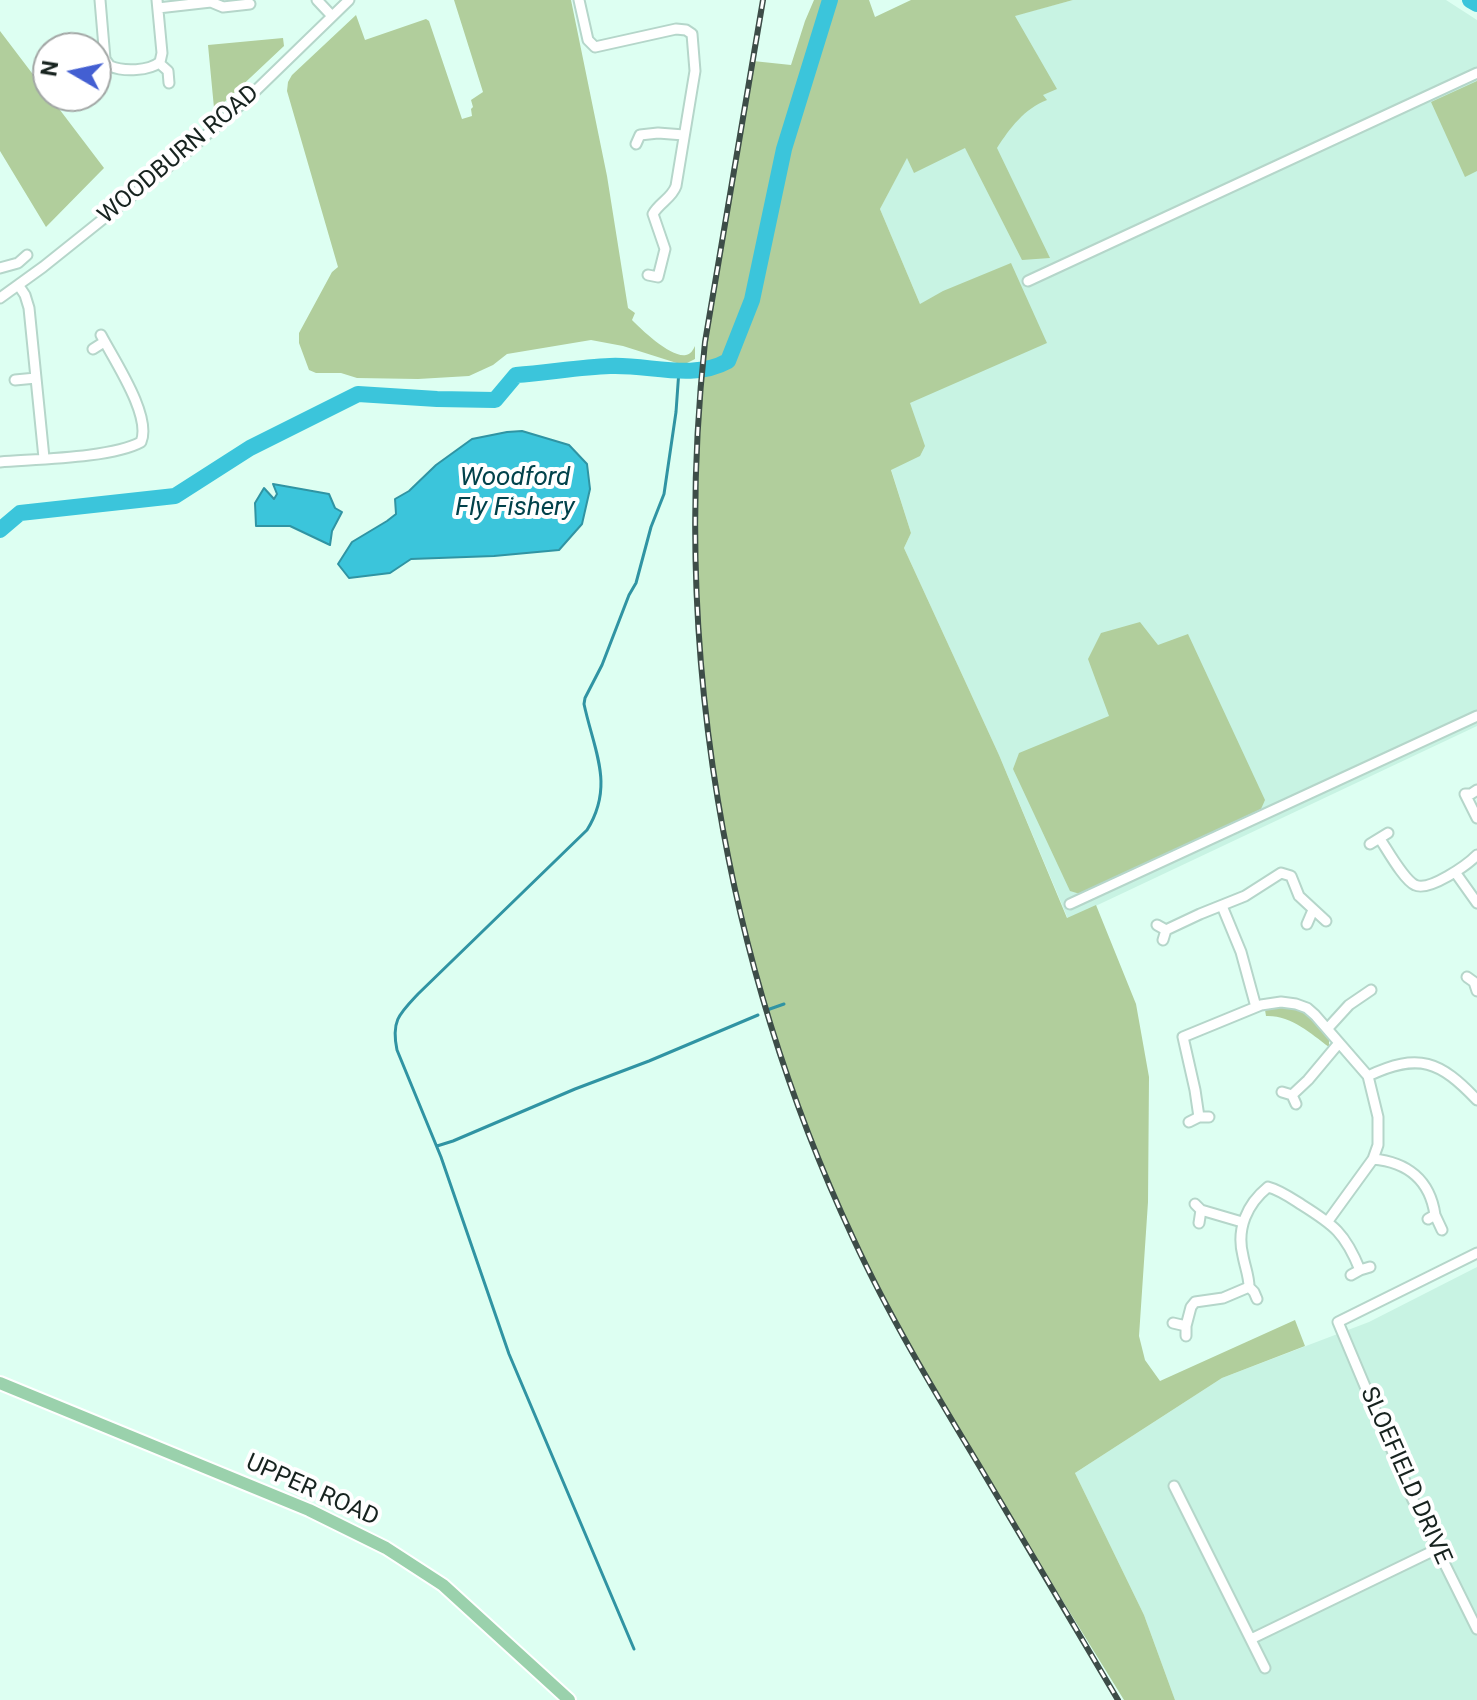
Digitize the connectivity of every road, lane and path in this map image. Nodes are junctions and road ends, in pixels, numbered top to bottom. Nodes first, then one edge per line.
1 (100, 0) edge
2 (317, 0) edge
3 (349, 0) edge
4 (579, 0) edge
5 (158, 4) edge
6 (250, 4) dead end
7 (332, 16) junction
8 (159, 63) junction
9 (1477, 73) edge
10 (169, 83) dead end
11 (638, 135) dead end
12 (684, 135) junction
13 (27, 255) dead end
14 (0, 268) edge
15 (657, 277) dead end
16 (1028, 281) dead end
17 (19, 286) junction
18 (0, 298) edge
19 (93, 349) dead end
20 (36, 378) junction
21 (15, 380) dead end
22 (44, 458) junction
23 (0, 462) edge
24 (1477, 716) edge
25 (1477, 790) edge
26 (1477, 818) edge
27 (1370, 844) dead end
28 (1477, 855) edge
29 (1455, 872) junction
30 (1477, 903) edge
31 (1070, 904) dead end
32 (1222, 906) junction
33 (1313, 910) junction
34 (1326, 921) dead end
35 (1307, 924) dead end
36 (1162, 931) dead end
37 (1371, 990) dead end
38 (1256, 1007) junction
39 (1328, 1028) junction
40 (1183, 1037) junction
41 (1170, 1042) dead end
42 (1339, 1043) junction
43 (1368, 1076) junction
44 (1290, 1097) dead end
45 (1477, 1100) edge
46 (1189, 1122) dead end
47 (1373, 1159) junction
48 (1328, 1221) junction
49 (1242, 1222) junction
50 (1199, 1223) dead end
51 (1442, 1230) dead end
52 (1477, 1253) edge
53 (1360, 1271) dead end
54 (1249, 1287) junction
55 (1257, 1299) dead end
56 (1173, 1323) dead end
57 (0, 1383) edge
58 (1174, 1486) dead end
59 (1437, 1549) junction
60 (1477, 1629) edge
61 (1251, 1639) junction
62 (1265, 1668) dead end
63 (569, 1700) edge

1 - 8 street
2 - 7 street
3 - 7 street, WOODBURN ROAD
4 - 12 street
5 - 6 street
5 - 8 street
7 - 17 street, WOODBURN ROAD
8 - 10 street
9 - 16 street
11 - 12 street
12 - 15 street
13 - 14 street
17 - 18 street, WOODBURN ROAD
17 - 20 street
19 - 22 street
20 - 21 street
20 - 22 street
22 - 23 street
24 - 31 street
25 - 26 street
27 - 29 street
28 - 29 street
29 - 30 street
32 - 33 street
32 - 36 street
32 - 38 street
33 - 34 street
33 - 35 street
37 - 39 street
38 - 39 street
38 - 40 street
39 - 42 street
40 - 41 street
40 - 46 street
42 - 43 street
42 - 44 street
43 - 45 street
43 - 47 street
47 - 48 street
47 - 51 street
48 - 49 street
48 - 53 street
49 - 50 street
49 - 54 street
52 - 59 street, SLOEFIELD DRIVE
54 - 55 street
54 - 56 street
57 - 63 main road, UPPER ROAD
58 - 61 street
59 - 60 street, SLOEFIELD DRIVE
59 - 61 street
61 - 62 street

